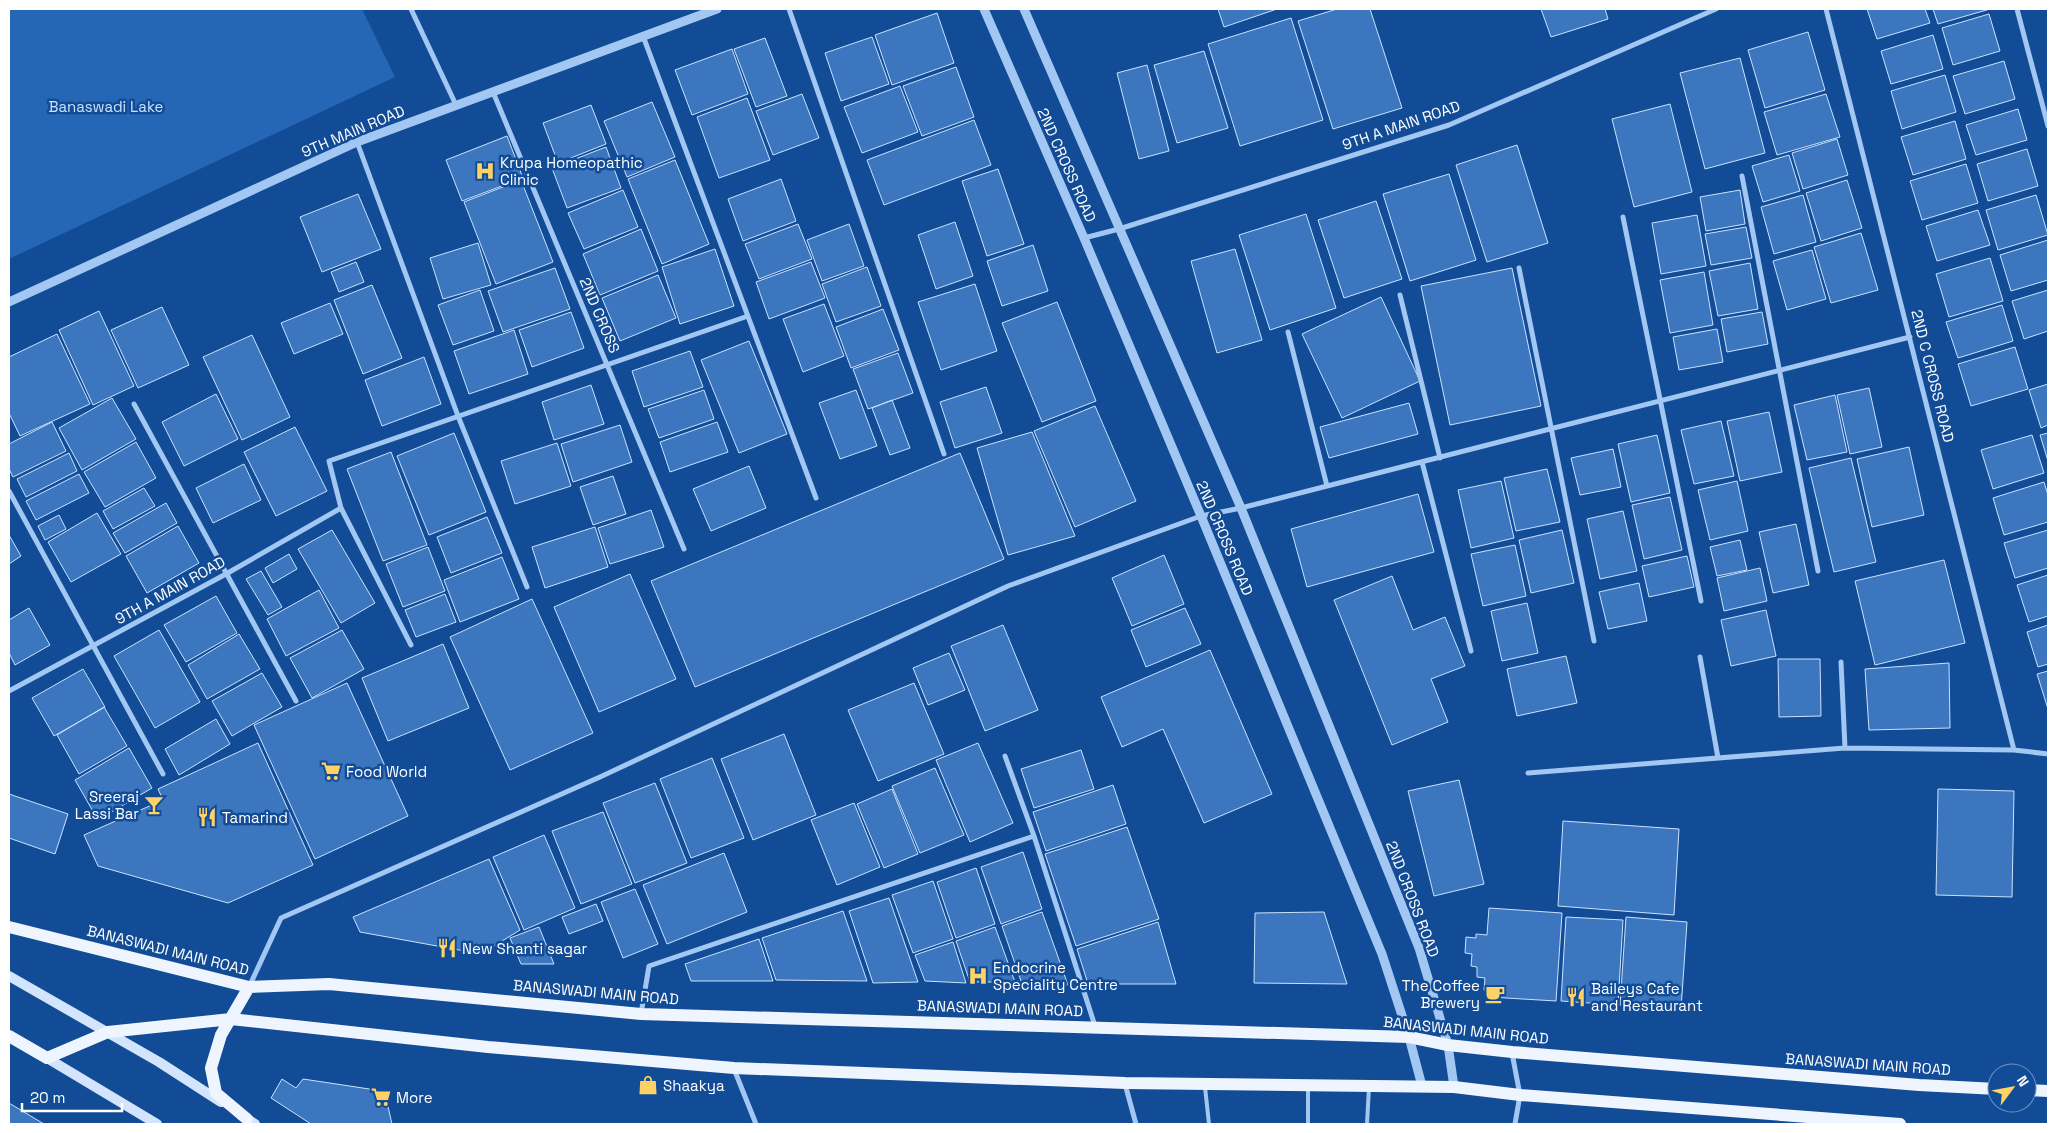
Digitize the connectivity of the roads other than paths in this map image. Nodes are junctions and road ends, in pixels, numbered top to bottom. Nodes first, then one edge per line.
1 (411, 9) edge
2 (717, 9) edge
3 (789, 9) edge
4 (984, 9) edge
5 (1024, 9) edge
6 (1716, 9) edge
7 (1826, 9) edge
8 (2018, 9) edge
9 (700, 12) edge
10 (643, 36) junction
11 (493, 92) junction
12 (456, 105) junction
13 (2048, 126) edge
14 (357, 142) junction
15 (1742, 176) dead end
16 (1623, 217) dead end
17 (1118, 229) junction
18 (1084, 238) junction
19 (1519, 268) dead end
20 (1400, 295) dead end
21 (9, 302) edge
22 (748, 316) junction
23 (1288, 332) dead end
24 (1910, 336) junction
25 (607, 365) junction
26 (1780, 370) junction
27 (1660, 400) junction
28 (134, 404) dead end
29 (458, 416) junction
30 (1551, 430) junction
31 (944, 454) dead end
32 (1440, 458) junction
33 (1422, 462) junction
34 (1327, 486) junction
35 (9, 491) edge
36 (816, 498) dead end
37 (342, 508) junction
38 (1240, 508) junction
39 (1201, 516) junction
40 (684, 549) dead end
41 (1818, 571) dead end
42 (226, 574) junction
43 (527, 587) dead end
44 (1701, 601) dead end
45 (1594, 641) dead end
46 (411, 645) dead end
47 (93, 646) junction
48 (1472, 651) dead end
49 (1700, 657) dead end
50 (1841, 662) dead end
51 (9, 691) edge
52 (296, 701) dead end
53 (1845, 748) junction
54 (2014, 750) junction
55 (2048, 754) edge
56 (1005, 756) dead end
57 (1718, 758) junction
58 (1528, 773) dead end
59 (163, 774) dead end
60 (1034, 836) junction
61 (9, 927) edge
62 (9, 976) edge
63 (249, 987) junction
64 (641, 1014) junction
65 (231, 1019) junction
66 (1095, 1028) junction
67 (108, 1032) junction
68 (9, 1036) edge
69 (1409, 1037) junction
70 (1448, 1045) junction
71 (1512, 1052) junction
72 (47, 1058) junction
73 (734, 1068) junction
74 (1125, 1083) junction
75 (1205, 1084) junction
76 (1308, 1085) junction
77 (1369, 1085) junction
78 (1422, 1086) junction
79 (1454, 1087) junction
80 (1987, 1088) edge
81 (1520, 1095) junction
82 (252, 1122) edge
83 (157, 1124) edge
84 (756, 1124) edge
85 (1136, 1124) edge
86 (1209, 1124) edge
87 (1308, 1124) edge
88 (1366, 1124) edge
89 (1515, 1124) edge
90 (1900, 1124) edge

1 - 12 street
2 - 9 street, 9TH MAIN ROAD
3 - 31 street
4 - 18 street, 2ND CROSS ROAD
5 - 17 street, 2ND CROSS ROAD
6 - 17 street, 9TH A MAIN ROAD
7 - 24 street, 2ND C CROSS ROAD
8 - 13 street
9 - 10 street, 9TH MAIN ROAD
10 - 11 street, 9TH MAIN ROAD
10 - 22 street
11 - 12 street, 9TH MAIN ROAD
11 - 25 street, 2ND CROSS
12 - 14 street, 9TH MAIN ROAD
14 - 21 street, 9TH MAIN ROAD
14 - 29 street
15 - 26 street
16 - 27 street
17 - 18 street, 9TH A MAIN ROAD
17 - 38 street, 2ND CROSS ROAD
18 - 39 street, 2ND CROSS ROAD
19 - 30 street
20 - 32 street
22 - 25 street
22 - 36 street
23 - 34 street
24 - 26 street
24 - 54 street, 2ND C CROSS ROAD
25 - 29 street
25 - 40 street, 2ND CROSS
26 - 27 street
26 - 41 street
27 - 30 street
27 - 44 street
28 - 42 street
29 - 37 street
29 - 43 street
30 - 32 street
30 - 45 street
32 - 33 street
33 - 34 street
33 - 48 street
34 - 38 street
35 - 47 street
37 - 42 street, 9TH A MAIN ROAD
37 - 46 street
38 - 39 street
38 - 70 street, 2ND CROSS ROAD
39 - 63 street
39 - 69 street, 2ND CROSS ROAD
42 - 47 street, 9TH A MAIN ROAD
42 - 52 street
47 - 51 street, 9TH A MAIN ROAD
47 - 59 street
49 - 57 street
50 - 53 street
53 - 54 street
53 - 57 street
54 - 55 street
56 - 60 street
57 - 58 street
60 - 64 street
60 - 66 street
61 - 63 main road, BANASWADI MAIN ROAD
62 - 67 main road
63 - 64 main road, BANASWADI MAIN ROAD
63 - 65 main road
64 - 66 main road, BANASWADI MAIN ROAD
65 - 67 main road
65 - 73 main road
65 - 82 main road
66 - 69 main road, BANASWADI MAIN ROAD
67 - 72 main road
67 - 82 main road
68 - 72 main road
69 - 70 main road, BANASWADI MAIN ROAD
69 - 78 street, 2ND CROSS ROAD
70 - 71 main road, BANASWADI MAIN ROAD
70 - 79 street, 2ND CROSS ROAD
71 - 80 main road, BANASWADI MAIN ROAD
71 - 81 street
72 - 83 main road
73 - 74 main road
73 - 84 street
74 - 75 main road
74 - 85 street
75 - 76 main road
75 - 86 lane
76 - 77 main road
76 - 87 lane
77 - 78 main road
77 - 88 lane
78 - 79 main road
79 - 81 main road
81 - 89 street
81 - 90 main road

